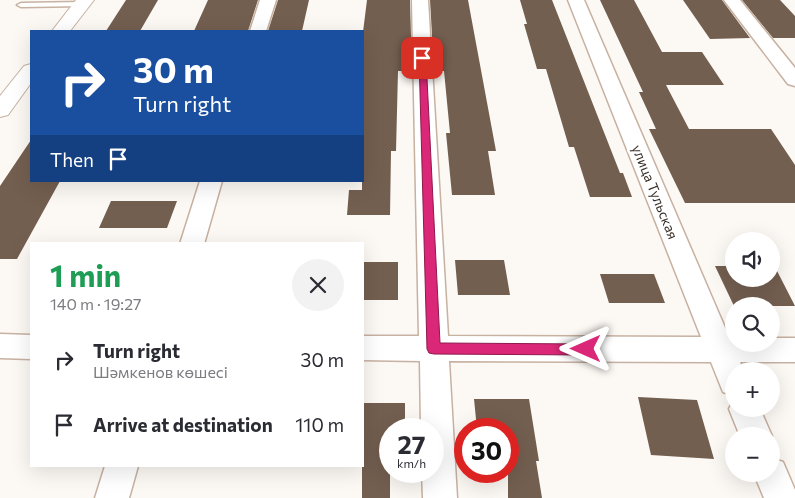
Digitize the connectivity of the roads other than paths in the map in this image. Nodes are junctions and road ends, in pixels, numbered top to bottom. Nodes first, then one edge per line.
1 (268, 0) edge
2 (420, 0) edge
3 (576, 0) edge
4 (732, 0) edge
5 (83, 2) edge
6 (21, 5) dead end
7 (62, 30) edge
8 (258, 30) edge
9 (30, 71) edge
10 (795, 80) edge
11 (0, 110) edge
12 (212, 182) edge
13 (193, 242) edge
14 (0, 346) edge
15 (30, 346) edge
16 (364, 348) edge
17 (434, 349) junction
18 (720, 350) junction
19 (795, 350) edge
20 (725, 362) edge
21 (122, 467) edge
22 (774, 482) edge
23 (112, 498) edge
24 (440, 498) edge
25 (781, 498) edge

1 - 8 street
2 - 17 street
3 - 18 street, улица Тульская
4 - 10 street
5 - 6 lane
5 - 7 main road
9 - 11 main road
12 - 13 street
14 - 15 street
16 - 17 street
17 - 18 street
17 - 24 street
18 - 19 street
18 - 20 street, улица Тульская
21 - 23 street
22 - 25 street

